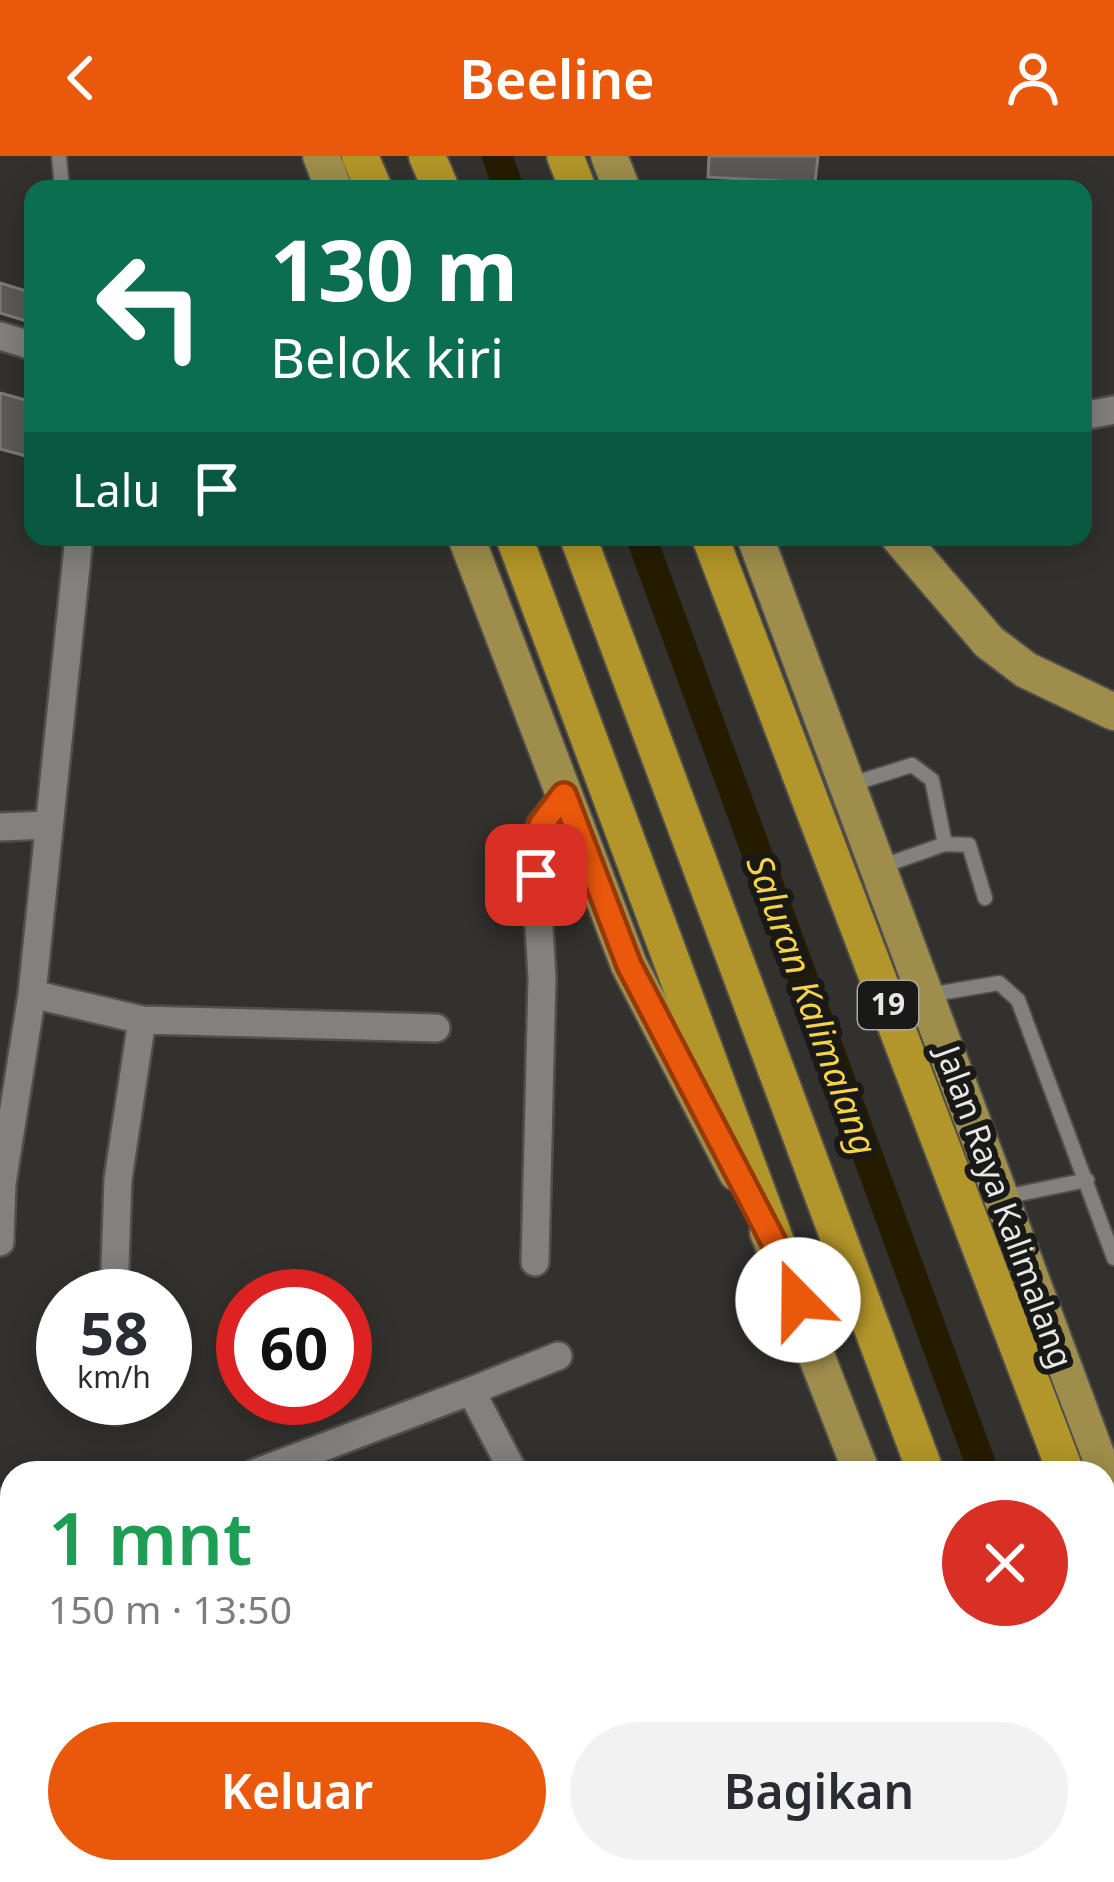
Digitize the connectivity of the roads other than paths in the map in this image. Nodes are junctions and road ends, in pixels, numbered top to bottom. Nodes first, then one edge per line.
1 (78, 546) edge
2 (469, 546) edge
3 (517, 546) edge
4 (581, 546) edge
5 (713, 546) edge
6 (762, 546) edge
7 (909, 546) edge
8 (1114, 712) edge
9 (849, 785) junction
10 (564, 795) junction
11 (47, 825) junction
12 (0, 827) edge
13 (946, 844) junction
14 (880, 867) junction
15 (985, 898) dead end
16 (32, 994) junction
17 (927, 995) junction
18 (142, 1020) junction
19 (436, 1028) dead end
20 (13, 1034) edge
21 (1087, 1180) junction
22 (1000, 1198) junction
23 (0, 1242) edge
24 (782, 1258) junction
25 (1114, 1258) edge
26 (535, 1262) dead end
27 (115, 1269) edge
28 (557, 1356) dead end
29 (471, 1391) junction
30 (287, 1461) edge
31 (508, 1461) edge
32 (858, 1461) edge
33 (922, 1461) edge
34 (1061, 1461) edge
35 (1098, 1461) edge

1 - 11 street
2 - 10 main road
3 - 24 highway
4 - 33 highway
5 - 34 highway, 19, bridge
6 - 9 main road, Jalan Raya Kalimalang
7 - 8 main road
9 - 13 lane
9 - 14 main road, Jalan Raya Kalimalang
10 - 24 main road
10 - 26 street
11 - 12 street
11 - 16 street
13 - 14 lane
13 - 15 lane
14 - 17 main road, Jalan Raya Kalimalang
16 - 18 street
16 - 20 street
17 - 21 lane
17 - 22 main road, Jalan Raya Kalimalang
18 - 19 street
18 - 27 street
20 - 23 street
21 - 22 lane
21 - 25 lane
22 - 35 main road, Jalan Raya Kalimalang
24 - 32 main road
28 - 29 street
29 - 30 street
29 - 31 street

